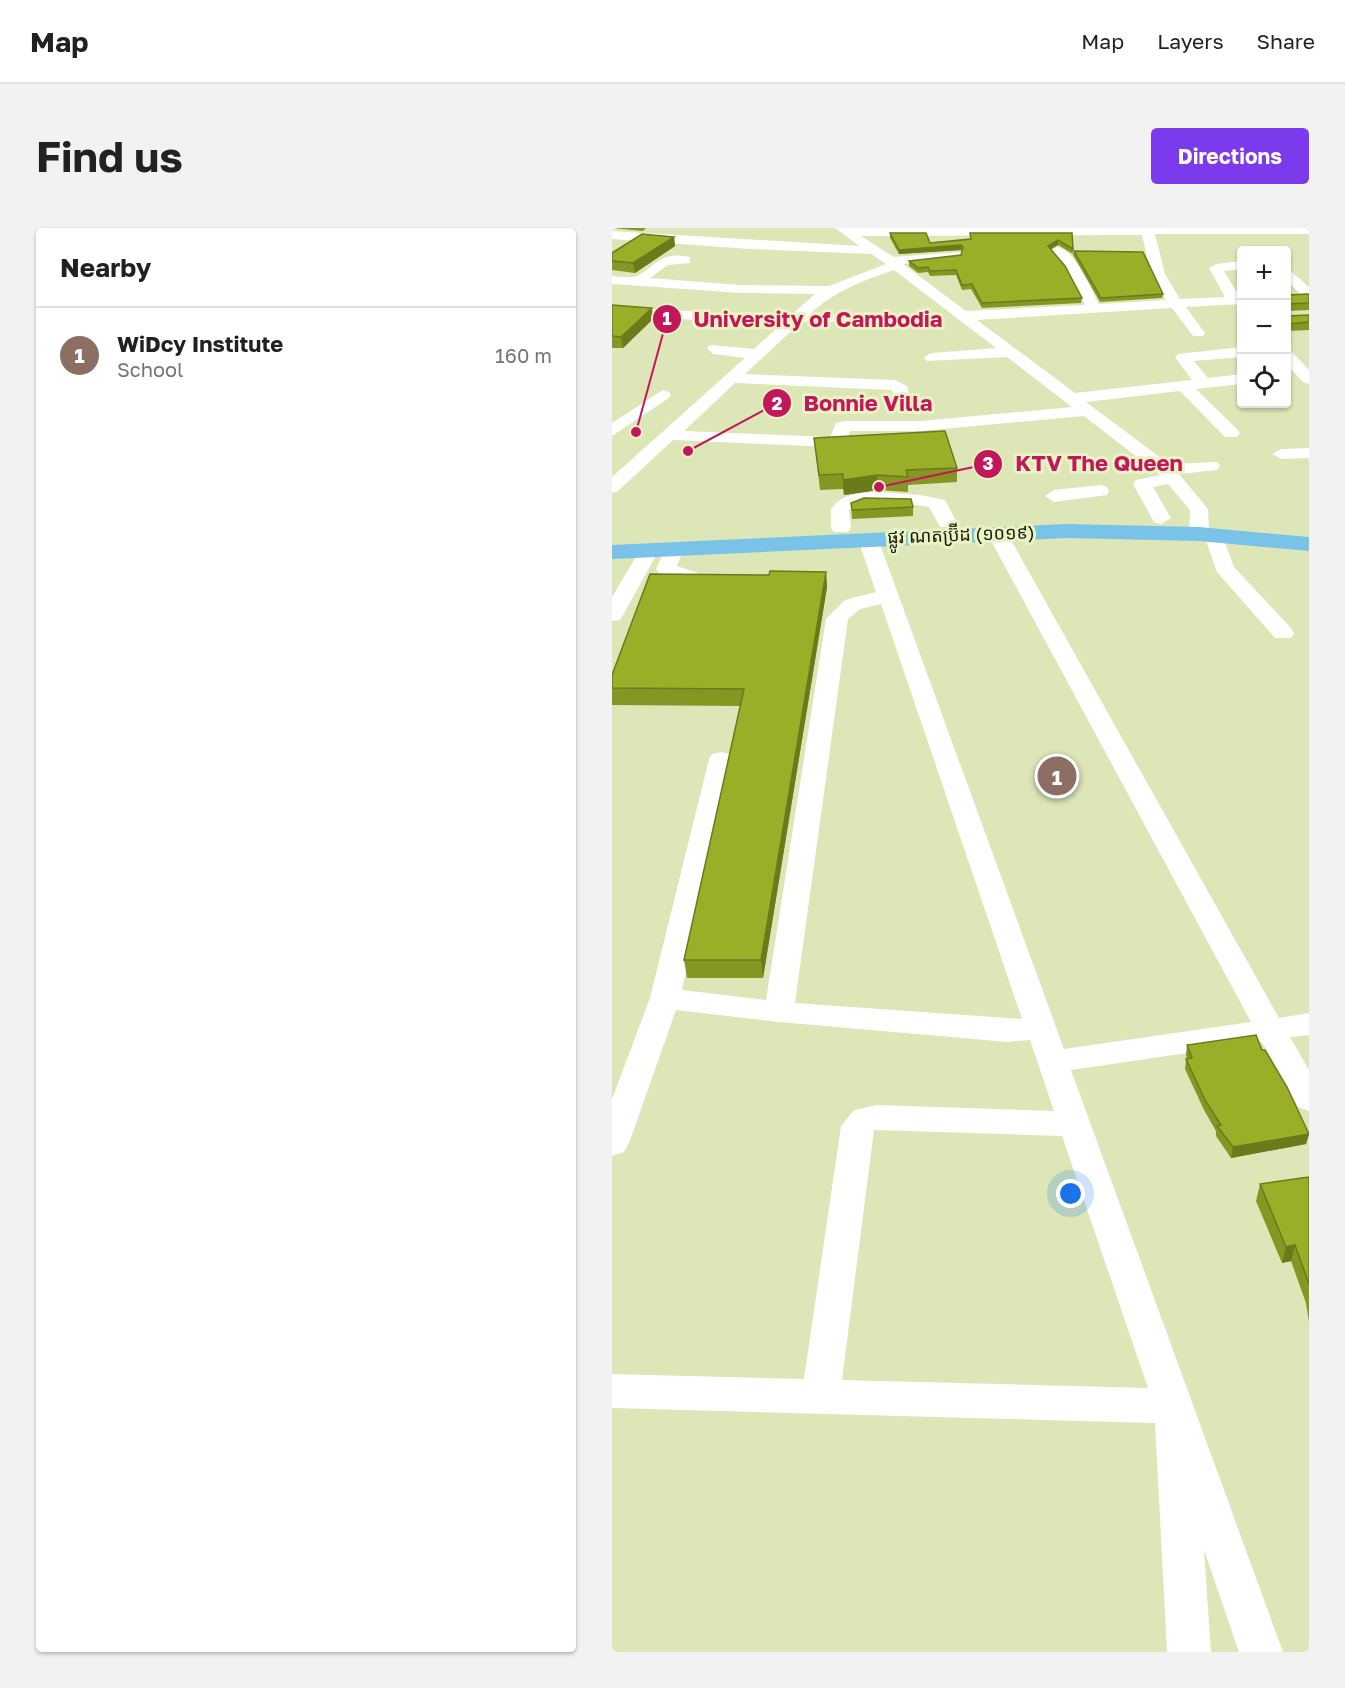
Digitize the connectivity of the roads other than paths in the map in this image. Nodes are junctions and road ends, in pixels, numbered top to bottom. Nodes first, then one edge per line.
1 (839, 229) edge
2 (1125, 229) edge
3 (1188, 229) edge
4 (1272, 229) edge
5 (936, 230) edge
6 (1215, 230) junction
7 (1254, 230) junction
8 (1309, 230) edge
9 (1146, 231) junction
10 (788, 232) dead end
11 (612, 235) edge
12 (772, 237) dead end
13 (1264, 244) dead end
14 (873, 250) junction
15 (1057, 251) edge
16 (956, 255) edge
17 (1228, 258) edge
18 (686, 260) dead end
19 (893, 263) junction
20 (1291, 268) edge
21 (747, 276) dead end
22 (612, 280) edge
23 (636, 282) junction
24 (722, 288) junction
25 (830, 290) junction
26 (1309, 296) edge
27 (1291, 298) edge
28 (1237, 299) edge
29 (1237, 300) edge
30 (1176, 304) junction
31 (1093, 307) junction
32 (612, 310) edge
33 (694, 316) junction
34 (962, 316) junction
35 (911, 318) dead end
36 (796, 321) junction
37 (1037, 325) dead end
38 (981, 332) junction
39 (675, 333) dead end
40 (1198, 333) dead end
41 (734, 334) dead end
42 (777, 337) junction
43 (715, 348) dead end
44 (1008, 352) junction
45 (1237, 352) edge
46 (759, 354) junction
47 (932, 358) dead end
48 (1291, 359) edge
49 (732, 378) junction
50 (1291, 378) edge
51 (1308, 378) edge
52 (1237, 380) edge
53 (1195, 384) junction
54 (663, 395) dead end
55 (1216, 398) dead end
56 (1069, 399) junction
57 (904, 405) dead end
58 (1085, 411) junction
59 (612, 431) edge
60 (1231, 433) dead end
61 (668, 435) junction
62 (1309, 453) edge
63 (1281, 454) dead end
64 (1211, 466) dead end
65 (1169, 474) junction
66 (612, 487) edge
67 (1100, 491) dead end
68 (1161, 518) junction
69 (1061, 519) junction
70 (1205, 530) junction
71 (1309, 530) edge
72 (855, 533) junction
73 (997, 533) junction
74 (612, 538) edge
75 (1309, 544) edge
76 (673, 551) junction
77 (612, 552) edge
78 (648, 552) junction
79 (691, 577) edge
80 (887, 597) junction
81 (612, 615) edge
82 (1283, 633) dead end
83 (721, 759) dead end
84 (664, 998) junction
85 (779, 1012) junction
86 (1309, 1024) edge
87 (1040, 1029) junction
88 (1272, 1031) junction
89 (1052, 1062) junction
90 (1309, 1099) edge
91 (1073, 1124) junction
92 (612, 1143) edge
93 (612, 1391) edge
94 (821, 1397) junction
95 (1174, 1406) junction
96 (1189, 1652) edge
97 (1261, 1652) edge

1 - 5 street
1 - 14 street
2 - 5 street
2 - 9 street
3 - 6 street
3 - 9 street
4 - 7 street
4 - 8 street
6 - 7 street
6 - 17 street
7 - 13 street
9 - 30 street
10 - 12 street
11 - 14 street
14 - 19 street
15 - 31 street
16 - 19 street
17 - 28 street
18 - 23 street
19 - 25 street
19 - 34 street
20 - 26 street
21 - 24 street
22 - 23 street
23 - 24 street
24 - 25 street
25 - 36 street
26 - 27 street
29 - 30 street
30 - 31 street
30 - 40 street
31 - 34 street
32 - 33 street
33 - 36 street
33 - 39 street
34 - 38 street
35 - 36 street
36 - 42 street
37 - 38 street
38 - 44 street
41 - 42 street
42 - 46 street
43 - 46 street
44 - 47 street
44 - 56 street
45 - 53 street
46 - 49 street
48 - 51 street
49 - 57 street
49 - 61 street
50 - 51 street
52 - 53 street
53 - 55 street
53 - 56 street
53 - 60 street
54 - 59 street
56 - 58 street
58 - 61 street
58 - 65 street
61 - 66 street
62 - 63 street
64 - 65 street
65 - 68 street
65 - 70 street
67 - 69 street
68 - 69 main road, ផ្លូវ ណតប្រ៊ីដ (១០១៩)
68 - 70 main road, ផ្លូវ ណតប្រ៊ីដ (១០១៩)
69 - 72 main road, ផ្លូវ ណតប្រ៊ីដ (១០១៩)
70 - 71 main road, ផ្លូវ ណតប្រ៊ីដ (១០១៩)
70 - 73 main road, ផ្លូវ ណតប្រ៊ីដ (១០១៩)
70 - 75 main road, ផ្លូវ ណតប្រ៊ីដ (១០១៩)
70 - 82 street
72 - 73 main road, ផ្លូវ ណតប្រ៊ីដ (១០១៩)
72 - 74 main road, ផ្លូវ ណតប្រ៊ីដ (១០១៩)
72 - 76 main road, ផ្លូវ ណតប្រ៊ីដ (១០១៩)
72 - 80 street
73 - 88 street
76 - 78 main road, ផ្លូវ ណតប្រ៊ីដ (១០១៩)
76 - 79 street
77 - 78 main road, ផ្លូវ ណតប្រ៊ីដ (១០១៩)
78 - 81 street
80 - 85 street
80 - 87 street
83 - 84 street
84 - 85 street
84 - 92 street
85 - 87 street
86 - 88 street
87 - 89 street
88 - 89 street
88 - 90 street
89 - 91 street
91 - 94 street
91 - 95 street
93 - 94 street
94 - 95 street
95 - 96 street
95 - 97 street

